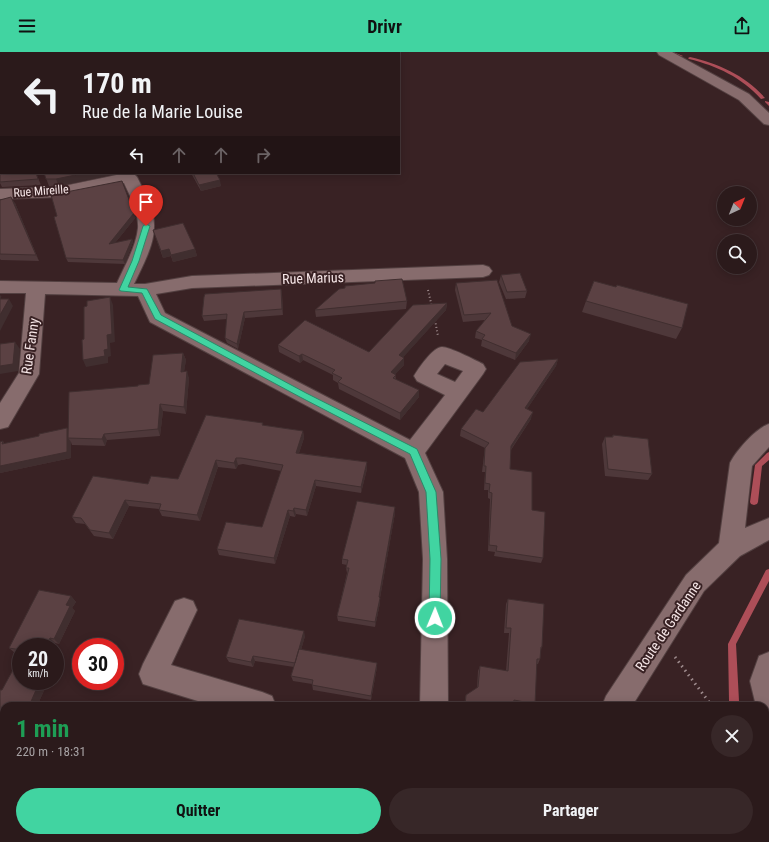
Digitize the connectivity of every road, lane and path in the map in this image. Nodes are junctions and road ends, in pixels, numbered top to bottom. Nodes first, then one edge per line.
1 (663, 52) edge
2 (769, 121) edge
3 (0, 194) edge
4 (483, 271) dead end
5 (424, 274) junction
6 (0, 287) edge
7 (36, 288) junction
8 (134, 290) junction
9 (432, 310) edge
10 (434, 318) edge
11 (442, 354) junction
12 (458, 392) junction
13 (0, 421) edge
14 (769, 432) edge
15 (413, 452) junction
16 (769, 528) edge
17 (731, 548) junction
18 (184, 610) dead end
19 (660, 638) junction
20 (769, 666) edge
21 (248, 702) edge
22 (434, 702) edge
23 (619, 702) edge
24 (709, 702) edge
25 (769, 702) edge

1 - 2 street
3 - 8 street, Rue Mireille
4 - 5 street, Rue Marius
5 - 8 street, Rue Marius
5 - 9 path
6 - 7 street, Rue Marius
7 - 8 street, Rue Marius
7 - 13 street, Rue Fanny
8 - 15 street
10 - 11 path
11 - 12 street
11 - 12 street
12 - 15 street
14 - 17 street
15 - 22 street
16 - 17 street, Route de Gardanne
17 - 19 street, Route de Gardanne
18 - 21 street
19 - 23 street, Route de Gardanne
19 - 24 path
20 - 25 street

